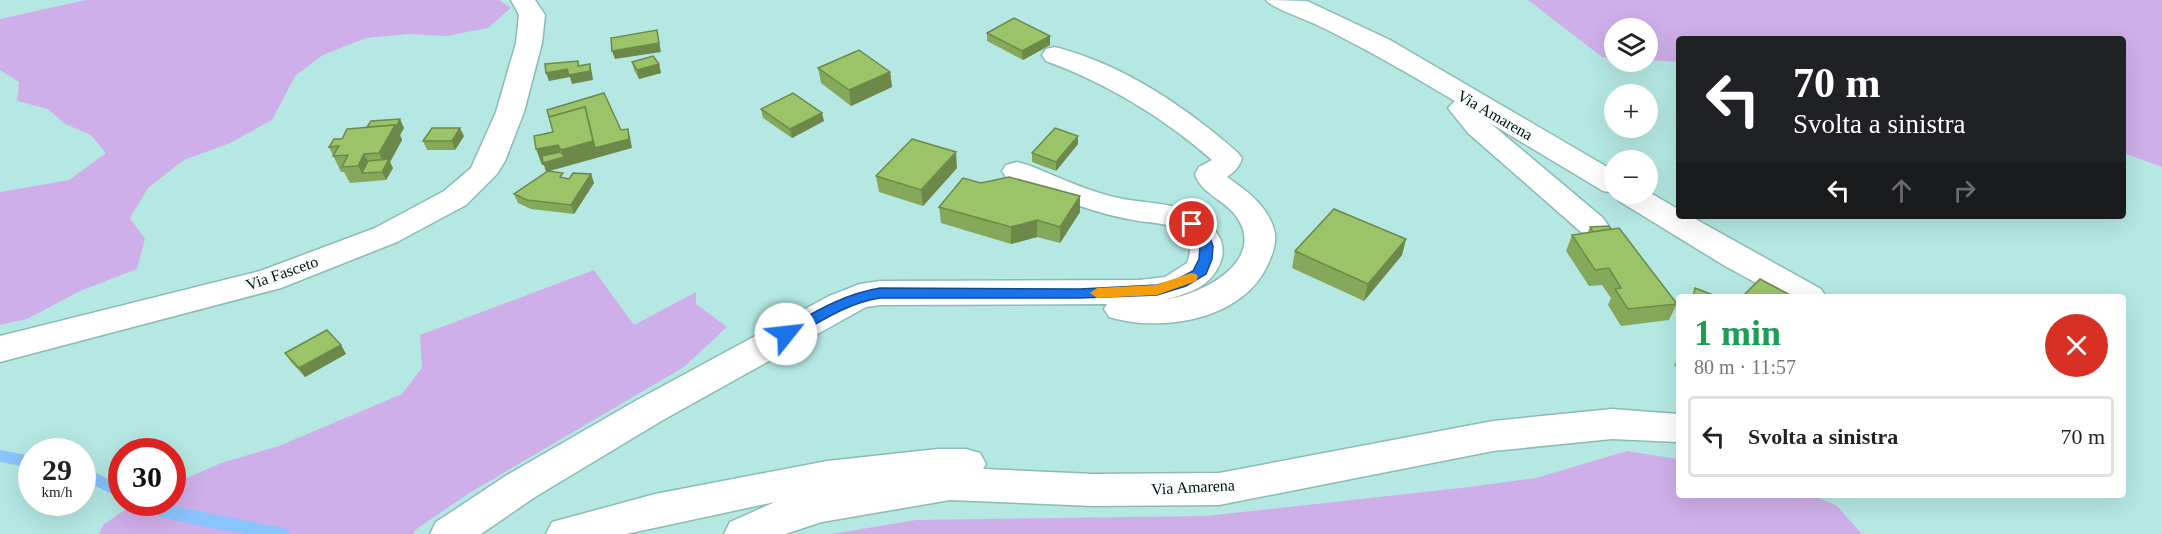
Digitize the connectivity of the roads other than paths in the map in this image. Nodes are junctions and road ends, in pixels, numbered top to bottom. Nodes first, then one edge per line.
1 (524, 0) edge
2 (1278, 0) edge
3 (1055, 55) dead end
4 (1449, 88) junction
5 (1017, 171) dead end
6 (1604, 178) edge
7 (1647, 204) edge
8 (1592, 225) edge
9 (1080, 294) junction
10 (1803, 294) edge
11 (0, 349) edge
12 (1676, 428) edge
13 (1047, 487) junction
14 (451, 534) edge
15 (567, 534) edge
16 (744, 534) edge

1 - 11 street, Via Fasceto
2 - 4 street, Via Amarena
3 - 9 street
4 - 6 street, Via Amarena
4 - 8 street
5 - 9 street
7 - 10 street
9 - 14 street
12 - 13 street, Via Amarena
13 - 15 street
13 - 16 street, Via Amarena

